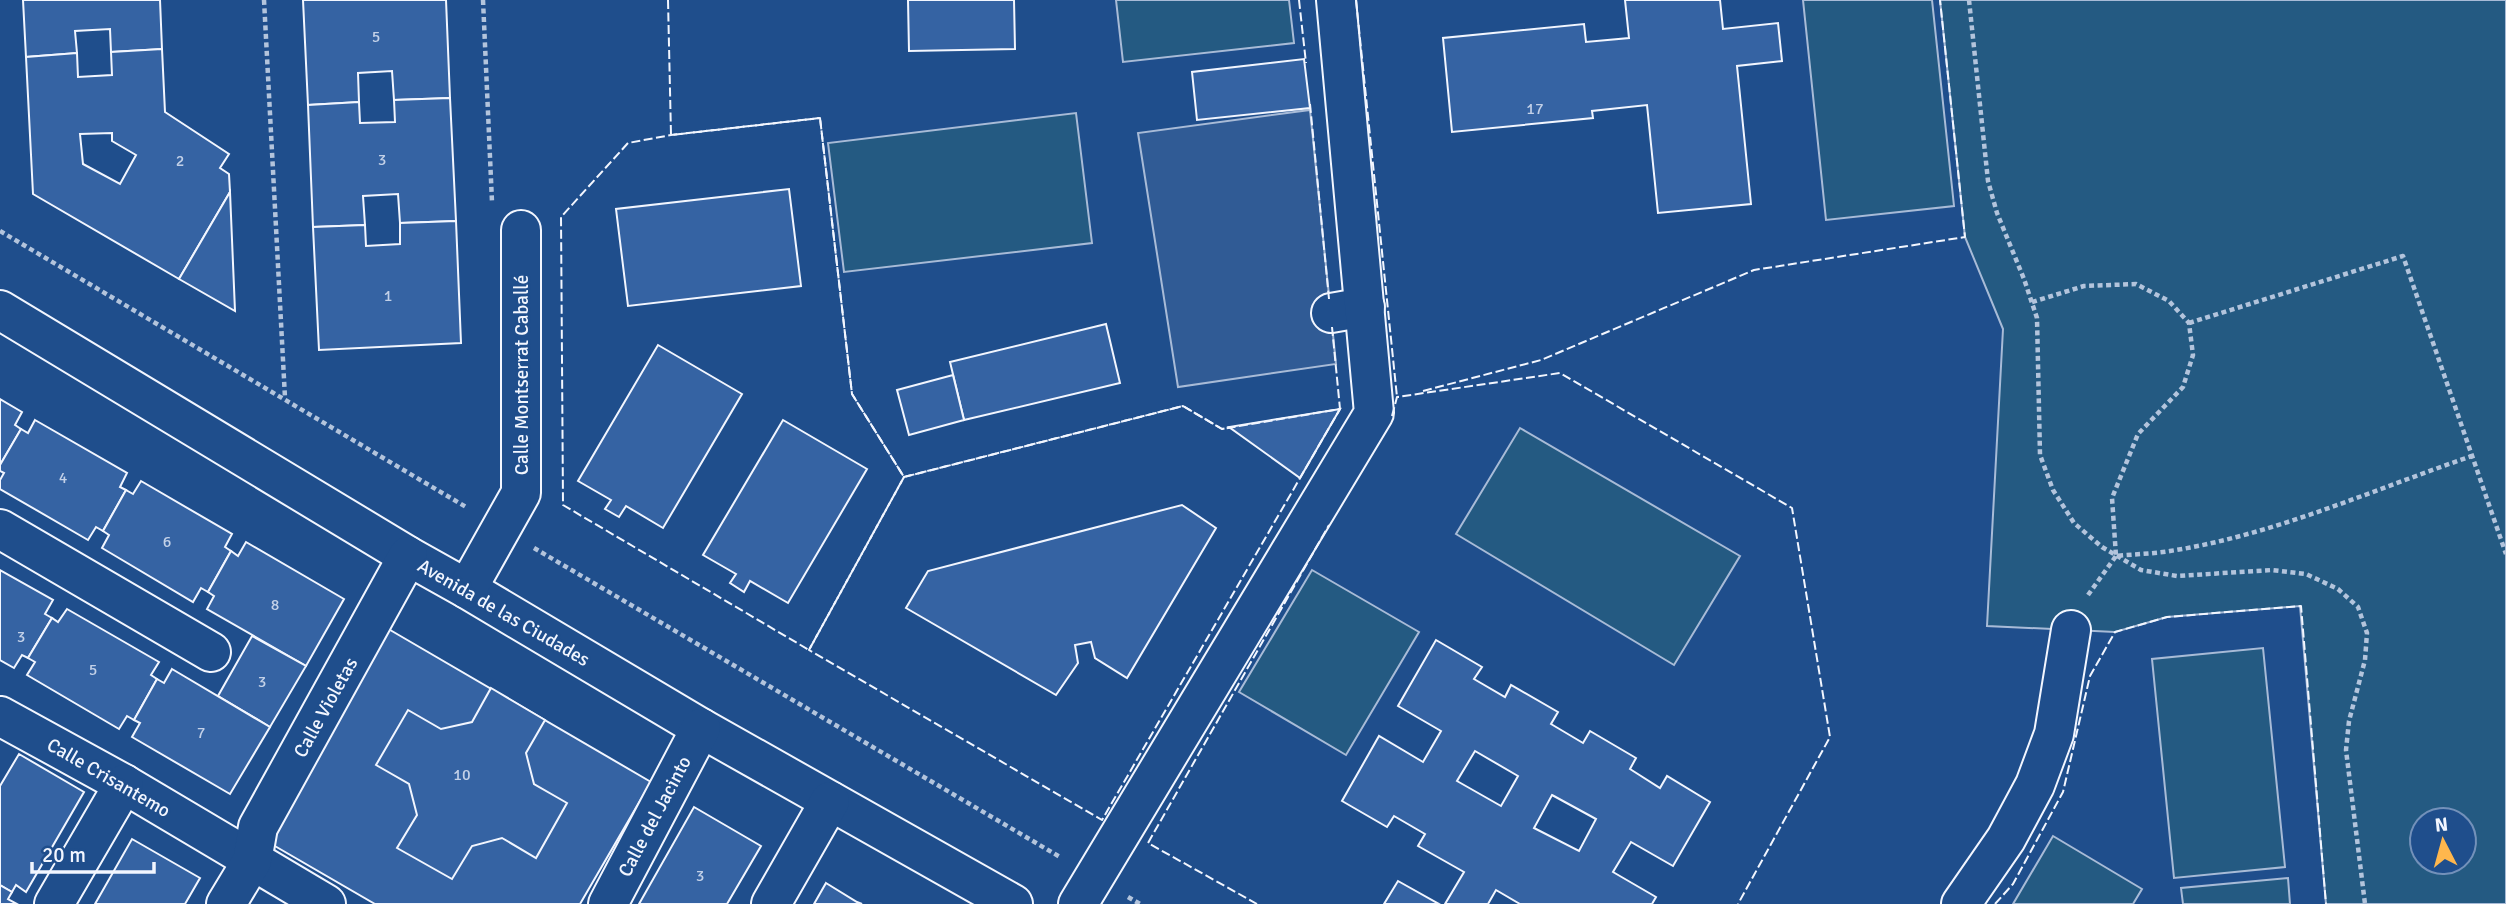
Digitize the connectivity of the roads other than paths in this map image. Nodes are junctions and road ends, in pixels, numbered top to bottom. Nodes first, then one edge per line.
1 (1336, 0) edge
2 (521, 230) road end
3 (0, 310) edge
4 (0, 529) edge
5 (408, 556) junction
6 (467, 589) junction
7 (2071, 630) road end
8 (211, 652) dead end
9 (0, 716) edge
10 (701, 728) junction
11 (124, 785) junction
12 (830, 801) junction
13 (252, 861) junction
14 (1086, 891) edge
15 (54, 904) edge
16 (226, 904) edge
17 (326, 904) edge
18 (608, 904) edge
19 (771, 904) edge
20 (1013, 904) edge
21 (1961, 904) edge

1 - 14 street
2 - 6 street, Calle Montserrat Caballé
3 - 5 street, Avenida de las Ciudades
4 - 8 street
5 - 6 street, Avenida de las Ciudades
5 - 13 street, Calle Violetas
6 - 10 street, Avenida de las Ciudades
7 - 21 street
9 - 11 street, Calle Crisantemo
10 - 12 street, Avenida de las Ciudades
10 - 18 street, Calle del Jacinto
11 - 13 street, Calle Crisantemo
11 - 15 street
12 - 19 street
12 - 20 street, Avenida de las Ciudades
13 - 16 street
13 - 17 street, Calle Crisantemo

